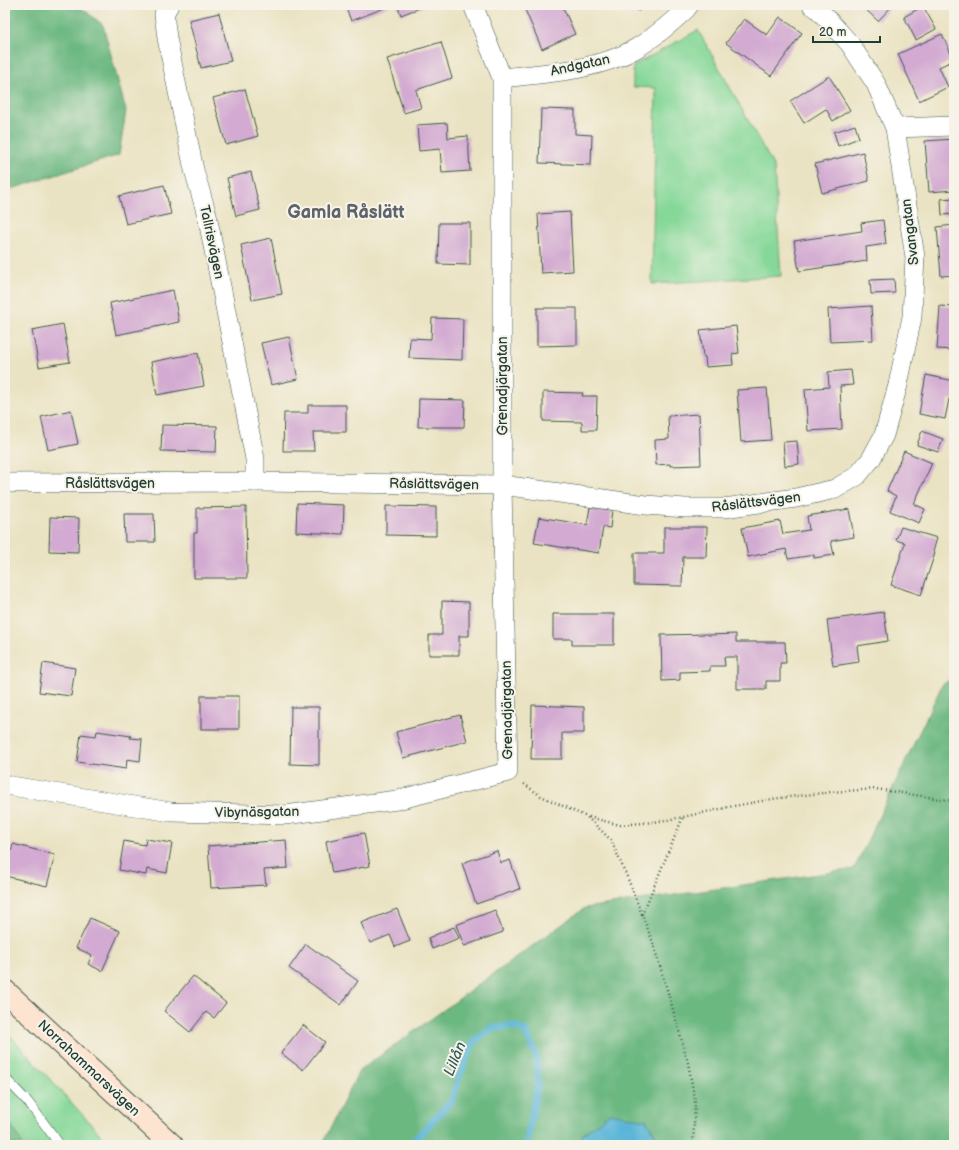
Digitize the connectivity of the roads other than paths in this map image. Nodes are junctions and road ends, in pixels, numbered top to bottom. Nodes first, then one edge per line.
1 (169, 5) edge
2 (473, 5) edge
3 (689, 5) edge
4 (812, 5) edge
5 (502, 78) junction
6 (954, 126) edge
7 (895, 128) junction
8 (857, 476) joint
9 (255, 482) junction
10 (5, 483) edge
11 (502, 485) junction
12 (508, 772) joint
13 (5, 785) edge
14 (5, 990) edge
15 (5, 1078) edge
16 (163, 1142) edge
17 (60, 1145) edge

1 - 9 street, Tallrisvägen
2 - 5 street, Grenadjärgatan
3 - 5 street, Andgatan
4 - 7 street, Svangatan
5 - 11 street, Grenadjärgatan
6 - 7 street
7 - 8 street, Svangatan
8 - 11 street, Råslättsvägen
9 - 10 street, Råslättsvägen
9 - 11 street, Råslättsvägen
11 - 12 street, Grenadjärgatan
12 - 13 street, Vibynäsgatan
14 - 16 street, Norrahammarsvägen
15 - 17 lane

